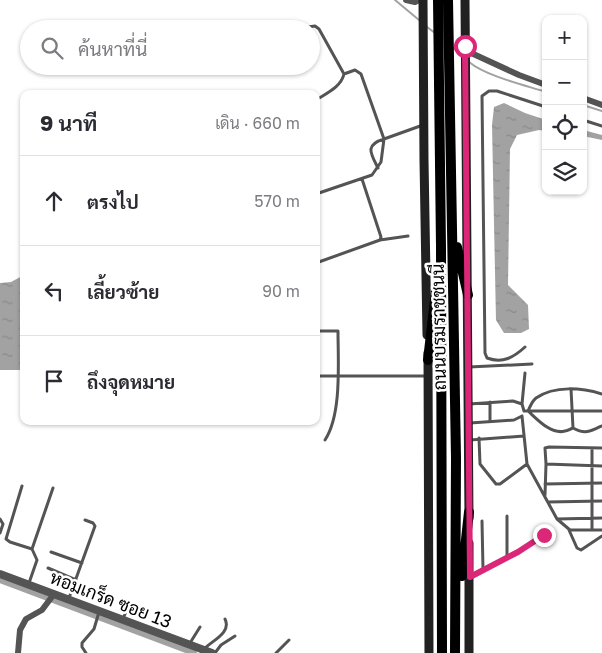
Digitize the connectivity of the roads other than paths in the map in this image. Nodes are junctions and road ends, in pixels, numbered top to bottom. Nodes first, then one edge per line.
1 (406, 0) edge
2 (419, 0) edge
3 (423, 0) edge
4 (438, 0) edge
5 (448, 0) edge
6 (465, 0) edge
7 (320, 31) edge
8 (467, 49) junction
9 (344, 74) junction
10 (542, 83) edge
11 (320, 97) edge
12 (587, 99) edge
13 (602, 105) edge
14 (542, 106) edge
15 (587, 121) edge
16 (424, 125) junction
17 (602, 126) edge
18 (384, 139) junction
19 (378, 168) junction
20 (362, 179) junction
21 (320, 193) edge
22 (452, 226) junction
23 (408, 236) dead end
24 (380, 240) junction
25 (441, 247) junction
26 (320, 261) edge
27 (468, 295) junction
28 (320, 331) edge
29 (526, 347) dead end
30 (428, 360) junction
31 (532, 364) dead end
32 (469, 367) junction
33 (525, 373) dead end
34 (320, 376) edge
35 (339, 376) junction
36 (428, 376) junction
37 (571, 389) junction
38 (602, 394) edge
39 (490, 402) junction
40 (469, 404) junction
41 (522, 404) junction
42 (526, 411) junction
43 (572, 411) junction
44 (602, 411) edge
45 (522, 416) junction
46 (490, 421) junction
47 (469, 423) junction
48 (602, 426) edge
49 (573, 428) junction
50 (524, 436) junction
51 (479, 438) junction
52 (325, 440) dead end
53 (469, 440) junction
54 (592, 448) junction
55 (602, 448) edge
56 (527, 464) junction
57 (546, 464) junction
58 (592, 466) junction
59 (602, 466) edge
60 (592, 483) junction
61 (602, 483) edge
62 (545, 484) junction
63 (22, 486) dead end
64 (53, 488) dead end
65 (545, 498) junction
66 (602, 501) edge
67 (548, 502) junction
68 (592, 502) junction
69 (469, 512) junction
70 (507, 516) dead end
71 (592, 518) junction
72 (602, 518) edge
73 (0, 519) edge
74 (557, 519) junction
75 (84, 520) dead end
76 (482, 521) dead end
77 (568, 528) junction
78 (592, 530) junction
79 (602, 530) edge
80 (0, 533) edge
81 (544, 535) dead end
82 (602, 536) edge
83 (32, 549) junction
84 (51, 552) dead end
85 (507, 557) junction
86 (82, 563) junction
87 (48, 568) dead end
88 (483, 569) junction
89 (0, 574) edge
90 (470, 577) junction
91 (76, 580) junction
92 (28, 584) junction
93 (52, 597) junction
94 (68, 600) junction
95 (129, 604) dead end
96 (98, 613) junction
97 (225, 619) dead end
98 (123, 620) junction
99 (456, 625) junction
100 (200, 627) dead end
101 (235, 636) dead end
102 (289, 640) dead end
103 (188, 644) junction
104 (203, 650) junction
105 (18, 653) edge
106 (86, 653) edge
107 (213, 653) edge
108 (276, 653) edge
109 (428, 653) edge
110 (442, 653) edge
111 (455, 653) edge
112 (469, 653) edge

1 - 2 street
3 - 16 main road
4 - 25 highway, ถนนบรมราชชนนี
5 - 22 highway, ถนนบรมราชชนนี
6 - 8 main road
7 - 9 lane
8 - 10 street
8 - 27 main road
9 - 11 lane
9 - 18 lane
12 - 13 street
14 - 29 lane
15 - 17 lane
16 - 18 lane
16 - 30 main road
18 - 19 lane
18 - 19 lane
19 - 20 lane
20 - 21 lane
20 - 24 lane
22 - 27 highway
22 - 99 highway, ถนนบรมราชชนนี
23 - 24 lane
24 - 26 lane
25 - 30 highway
25 - 110 highway, ถนนบรมราชชนนี
27 - 32 main road
28 - 35 lane
30 - 36 main road
31 - 32 lane
32 - 40 main road
33 - 41 lane
34 - 35 lane
35 - 36 lane
35 - 52 lane
36 - 109 main road
37 - 38 lane
37 - 42 lane
37 - 43 lane
39 - 40 lane
39 - 41 lane
39 - 46 lane
40 - 47 main road
41 - 42 lane
42 - 43 lane
42 - 45 lane
42 - 49 lane
43 - 44 lane
43 - 49 lane
45 - 46 lane
45 - 50 lane
46 - 47 lane
47 - 53 main road
48 - 49 lane
50 - 51 lane
50 - 56 lane
51 - 53 lane
51 - 56 lane
53 - 69 main road
54 - 55 lane
54 - 57 lane
54 - 58 lane
56 - 65 lane
57 - 58 lane
57 - 62 lane
58 - 59 lane
58 - 60 lane
60 - 61 lane
60 - 62 lane
60 - 68 lane
62 - 65 lane
63 - 83 lane
64 - 83 lane
65 - 67 lane
66 - 68 lane
67 - 68 lane
67 - 74 lane
68 - 71 lane
69 - 90 main road
69 - 99 highway
70 - 85 lane
71 - 72 lane
71 - 74 lane
71 - 78 lane
73 - 80 lane
74 - 77 lane
75 - 86 lane
76 - 88 lane
77 - 78 lane
77 - 82 lane
78 - 79 lane
81 - 85 lane
83 - 92 lane
84 - 86 lane
85 - 88 lane
86 - 91 lane
87 - 91 lane
88 - 90 lane
89 - 92 street, หอมเกร็ด ซอย 13
90 - 112 main road
91 - 94 lane
92 - 93 street, หอมเกร็ด ซอย 13
93 - 94 street, หอมเกร็ด ซอย 13
93 - 105 street
94 - 96 street, หอมเกร็ด ซอย 13
95 - 98 lane
96 - 98 street, หอมเกร็ด ซอย 13
96 - 106 lane
97 - 104 lane
98 - 103 street, หอมเกร็ด ซอย 13
99 - 111 highway, ถนนบรมราชชนนี
100 - 103 lane
101 - 107 lane
102 - 108 lane
103 - 104 street, หอมเกร็ด ซอย 13
104 - 107 street, หอมเกร็ด ซอย 13

